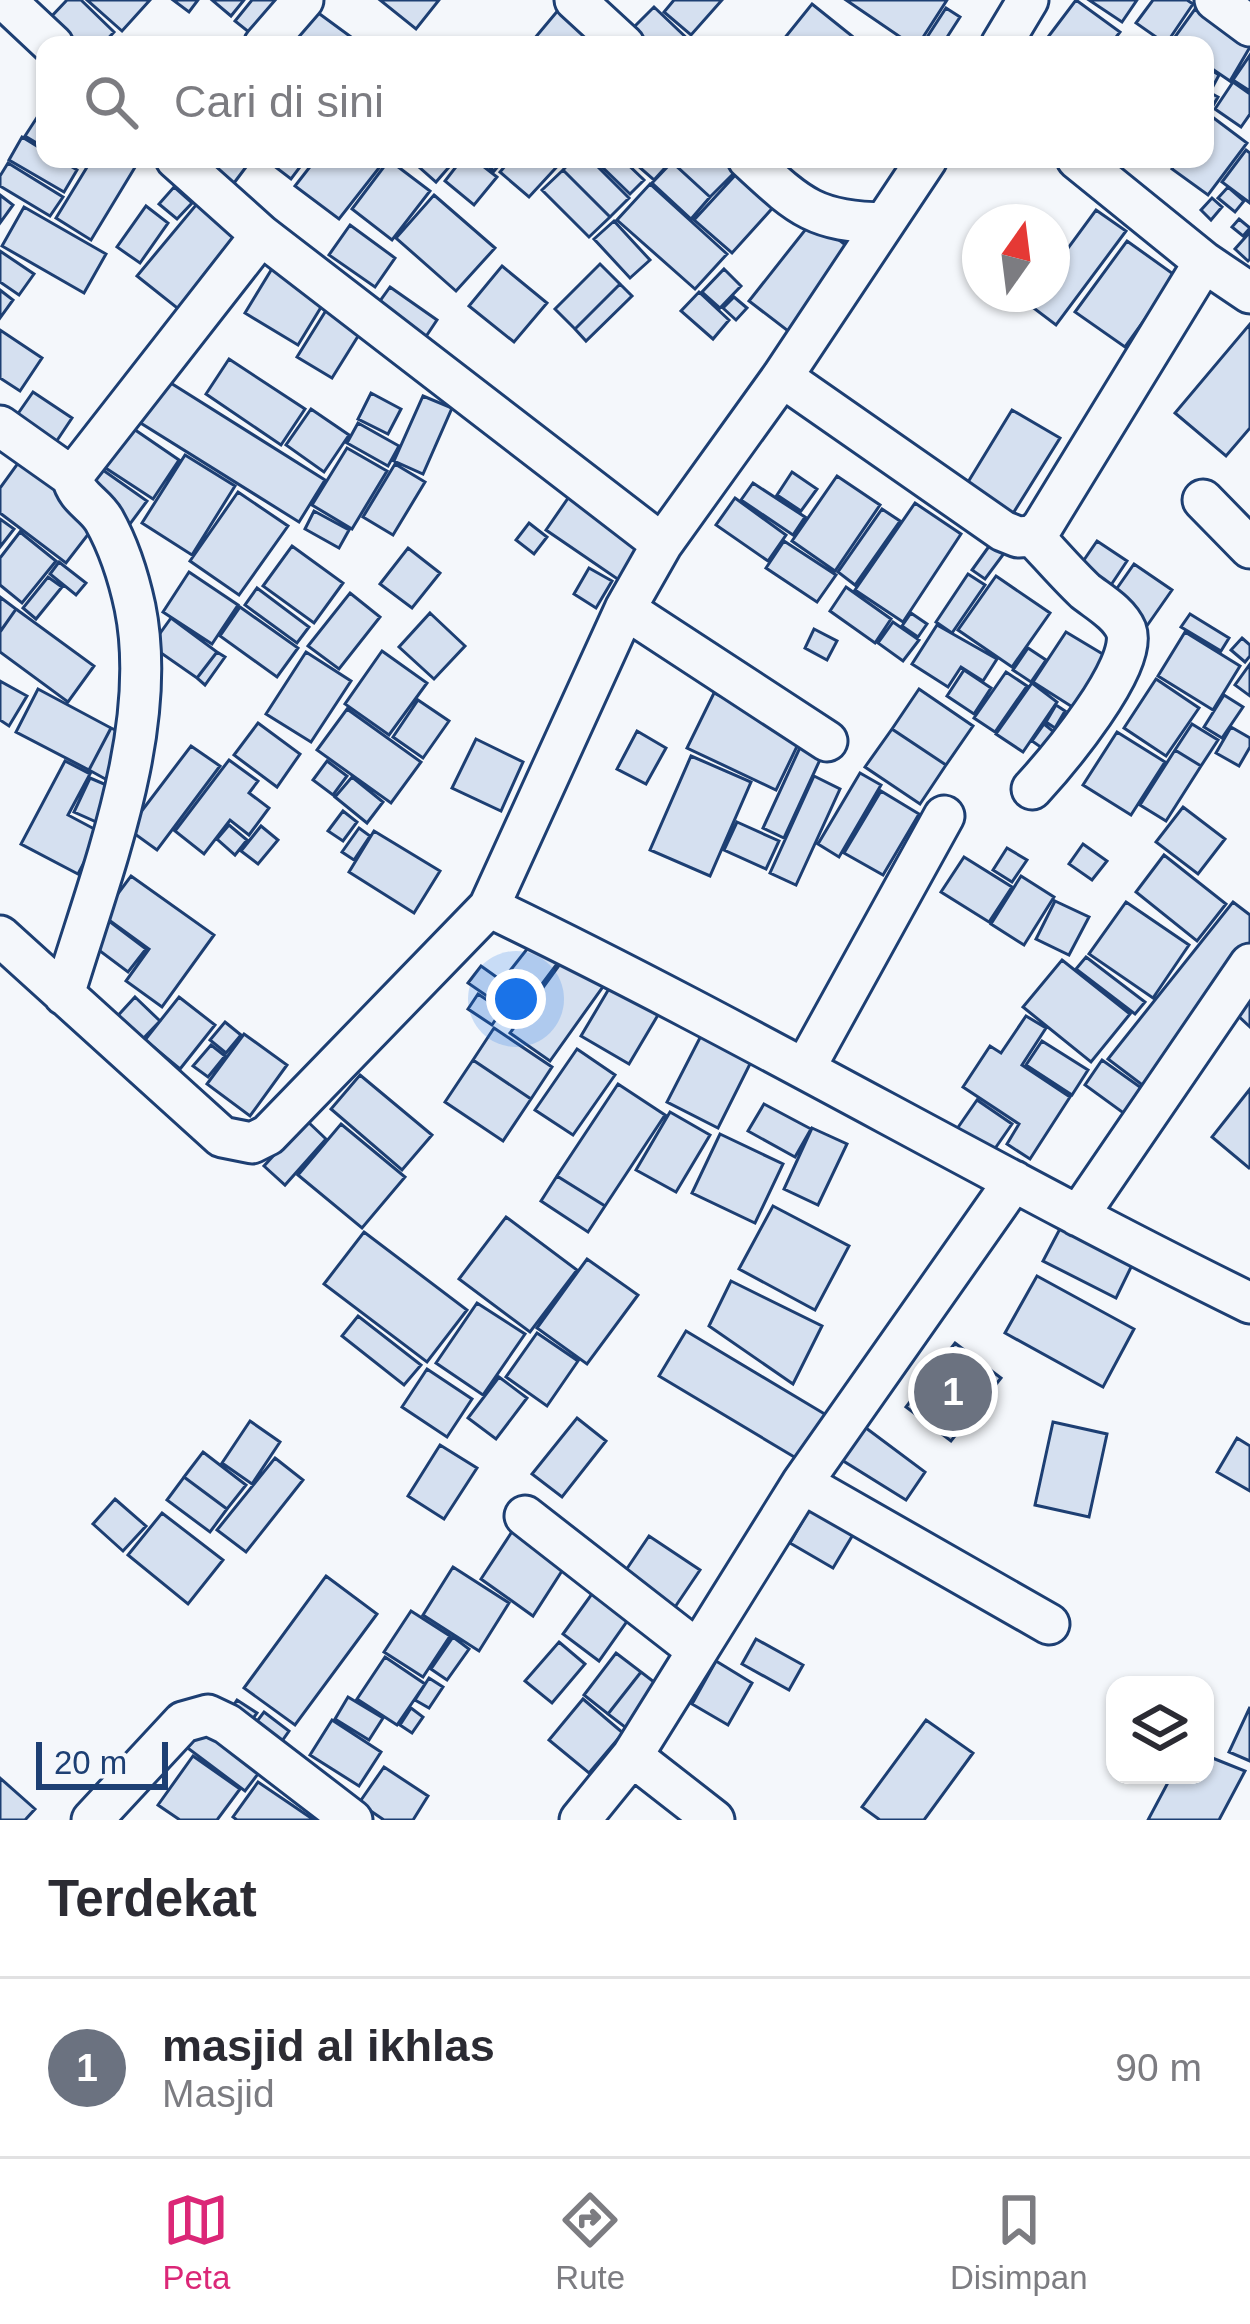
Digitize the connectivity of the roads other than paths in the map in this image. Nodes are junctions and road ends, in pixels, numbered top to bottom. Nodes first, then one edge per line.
1 (4, 0) edge
2 (303, 0) edge
3 (575, 0) edge
4 (1028, 0) edge
5 (1215, 0) edge
6 (1250, 26) edge
7 (43, 36) edge
8 (272, 36) edge
9 (614, 36) edge
10 (1006, 36) edge
11 (186, 168) edge
12 (758, 168) edge
13 (921, 168) edge
14 (1088, 168) edge
15 (884, 223) junction
16 (261, 236) junction
17 (1204, 262) junction
18 (1250, 293) edge
19 (782, 377) junction
20 (0, 426) edge
21 (72, 477) junction
22 (1203, 500) dead end
23 (1033, 536) junction
24 (662, 544) junction
25 (1250, 548) edge
26 (625, 609) junction
27 (827, 741) dead end
28 (1032, 789) dead end
29 (944, 816) dead end
30 (489, 907) junction
31 (0, 936) edge
32 (1250, 964) edge
33 (64, 995) junction
34 (805, 1068) junction
35 (1014, 1181) junction
36 (1078, 1216) junction
37 (1250, 1303) edge
38 (802, 1483) junction
39 (525, 1516) dead end
40 (1049, 1624) dead end
41 (698, 1650) junction
42 (632, 1756) junction
43 (92, 1820) edge
44 (352, 1820) edge
45 (580, 1820) edge
46 (714, 1820) edge

1 - 7 street
2 - 8 street
3 - 9 street
4 - 10 street
5 - 6 street
11 - 16 street
12 - 15 street
13 - 15 street
14 - 17 street
15 - 19 street
16 - 21 street
16 - 24 street
17 - 18 street
17 - 23 street
19 - 23 street
19 - 24 street
20 - 21 street
21 - 33 street
22 - 25 street
23 - 28 street
24 - 26 street
26 - 27 street
26 - 30 street
29 - 34 street
30 - 33 street
30 - 34 street
31 - 33 street
32 - 36 street
34 - 35 street
35 - 36 street
35 - 38 street
36 - 37 street
38 - 40 street
38 - 41 street
39 - 41 street
41 - 42 street
42 - 45 street
42 - 46 street
43 - 44 street

